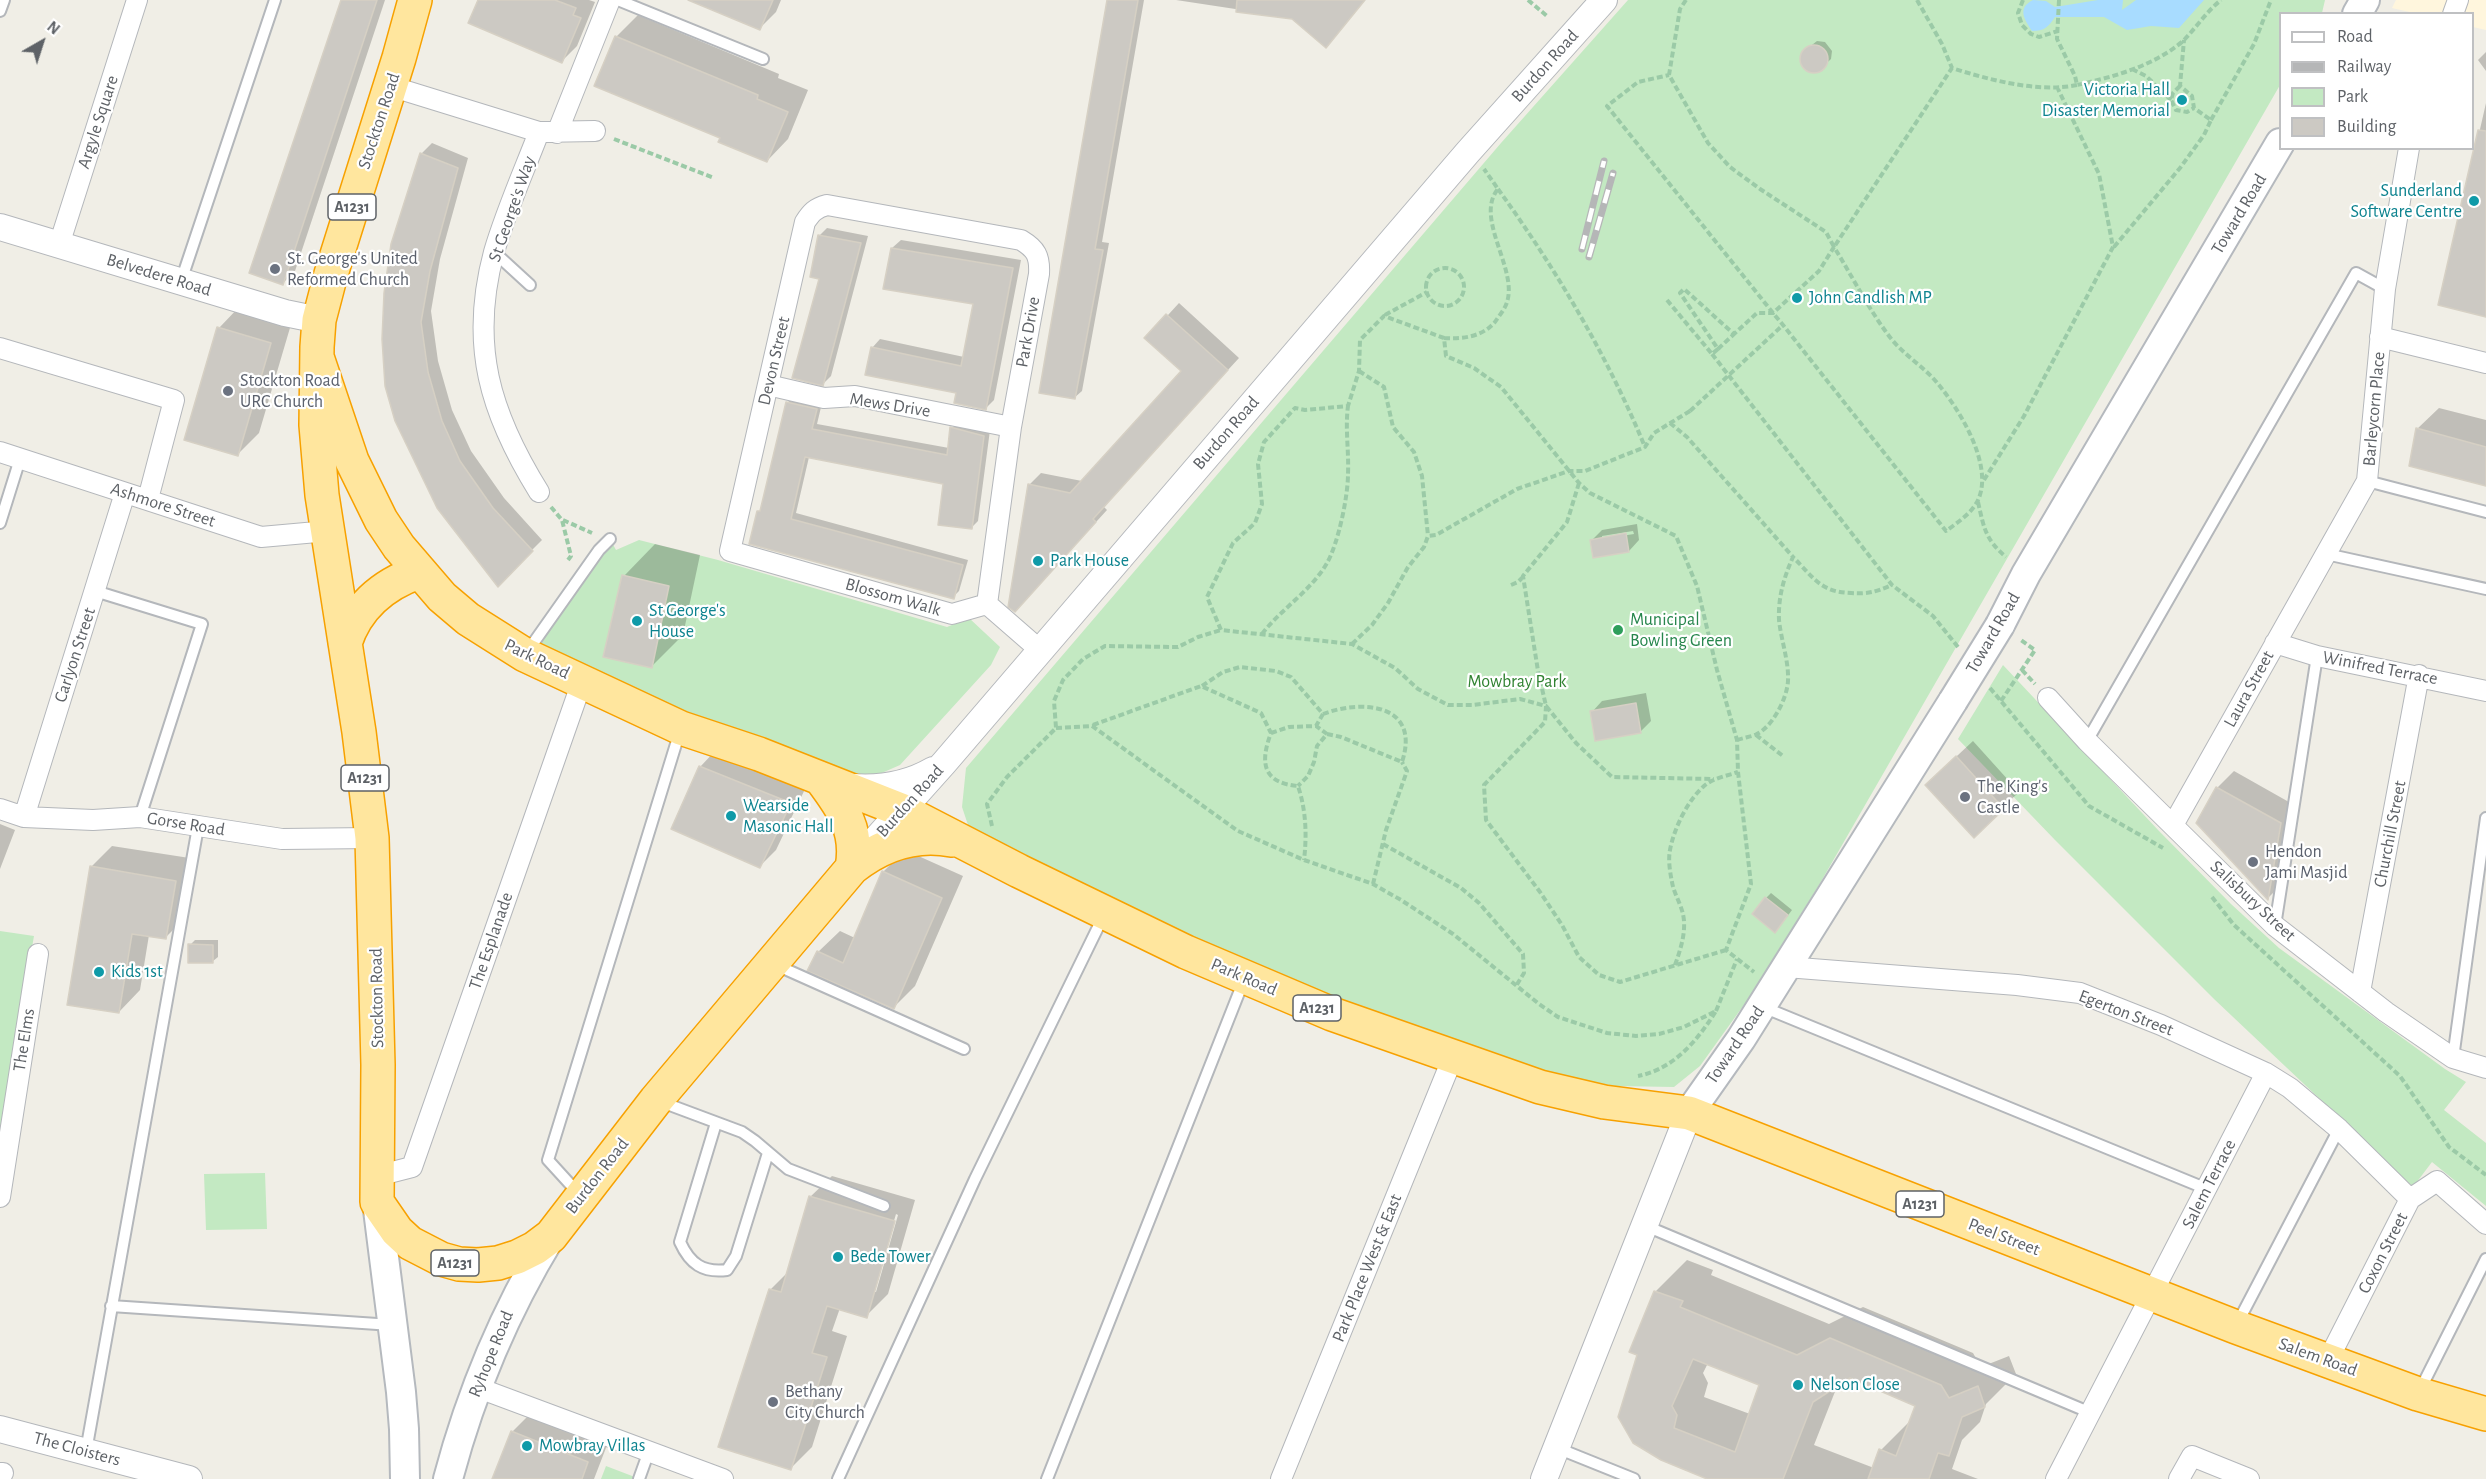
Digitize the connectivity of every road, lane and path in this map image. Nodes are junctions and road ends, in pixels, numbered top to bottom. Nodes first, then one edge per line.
1 (4, 0) edge
2 (136, 0) edge
3 (275, 0) edge
4 (415, 0) edge
5 (427, 0) edge
6 (610, 0) edge
7 (618, 0) edge
8 (1528, 0) edge
9 (1604, 0) edge
10 (1686, 0) edge
11 (1917, 0) edge
12 (2023, 0) edge
13 (2221, 0) edge
14 (2271, 0) edge
15 (2059, 3) edge
16 (0, 11) edge
17 (1547, 16) dead end
18 (2058, 31) junction
19 (2184, 39) junction
20 (763, 59) dead end
21 (1952, 68) junction
22 (2132, 69) junction
23 (395, 72) junction
24 (1669, 75) junction
25 (2077, 85) junction
26 (2180, 86) junction
27 (2058, 89) junction
28 (2171, 100) junction
29 (2194, 108) junction
30 (2211, 120) junction
31 (595, 131) joint
32 (548, 132) junction
33 (2279, 145) edge
34 (2409, 150) edge
35 (1468, 152) junction
36 (714, 178) dead end
37 (1498, 189) junction
38 (850, 209) joint
39 (0, 227) edge
40 (59, 245) junction
41 (1834, 247) junction
42 (2113, 247) junction
43 (495, 252) junction
44 (181, 282) junction
45 (530, 285) dead end
46 (2385, 289) junction
47 (1427, 292) junction
48 (1667, 300) dead end
49 (1773, 313) junction
50 (1384, 316) junction
51 (319, 320) junction
52 (1783, 325) junction
53 (1734, 334) junction
54 (2380, 337) junction
55 (1444, 338) junction
56 (0, 348) edge
57 (1718, 349) junction
58 (1712, 354) junction
59 (317, 357) junction
60 (2486, 363) edge
61 (1359, 371) junction
62 (768, 385) junction
63 (1348, 406) junction
64 (1670, 423) junction
65 (1011, 427) junction
66 (341, 431) joint
67 (1645, 447) junction
68 (0, 452) edge
69 (20, 459) junction
70 (1569, 471) junction
71 (1984, 480) junction
72 (2367, 481) junction
73 (1579, 483) junction
74 (539, 492) joint
75 (125, 493) junction
76 (148, 499) junction
77 (1977, 501) junction
78 (2486, 512) edge
79 (562, 520) junction
80 (0, 523) edge
81 (328, 531) junction
82 (1428, 536) junction
83 (610, 539) joint
84 (730, 551) joint
85 (2326, 554) junction
86 (1793, 557) junction
87 (566, 565) dead end
88 (419, 572) junction
89 (2026, 574) junction
90 (1523, 576) junction
91 (1511, 585) dead end
92 (1892, 585) junction
93 (2486, 589) edge
94 (95, 591) junction
95 (987, 604) junction
96 (1221, 630) junction
97 (1262, 634) junction
98 (345, 643) junction
99 (1352, 644) junction
100 (2275, 644) junction
101 (2030, 647) dead end
102 (1041, 651) junction
103 (1963, 654) dead end
104 (525, 656) junction
105 (2317, 656) junction
106 (2022, 670) junction
107 (2419, 675) junction
108 (2029, 678) dead end
109 (580, 680) junction
110 (1985, 682) dead end
111 (1201, 686) junction
112 (2486, 691) edge
113 (2048, 698) dead end
114 (2001, 701) junction
115 (1546, 706) junction
116 (1323, 714) junction
117 (1092, 726) junction
118 (1316, 726) junction
119 (681, 728) junction
120 (1056, 728) junction
121 (1271, 733) junction
122 (1327, 735) junction
123 (1756, 735) junction
124 (1737, 740) junction
125 (2087, 741) junction
126 (1784, 756) dead end
127 (1402, 762) junction
128 (944, 763) junction
129 (1738, 772) junction
130 (1714, 779) junction
131 (822, 780) junction
132 (1298, 786) junction
133 (987, 804) dead end
134 (0, 809) edge
135 (901, 810) junction
136 (24, 817) junction
137 (140, 817) junction
138 (2486, 818) edge
139 (2173, 825) junction
140 (198, 826) junction
141 (372, 838) junction
142 (966, 843) junction
143 (1383, 844) junction
144 (2164, 848) dead end
145 (1304, 860) junction
146 (852, 868) junction
147 (1373, 884) junction
148 (2209, 894) dead end
149 (1105, 914) junction
150 (2275, 926) junction
151 (1726, 950) junction
152 (38, 954) dead end
153 (1737, 958) junction
154 (773, 963) junction
155 (1675, 965) junction
156 (1244, 978) junction
157 (1516, 986) junction
158 (1774, 987) junction
159 (2360, 992) junction
160 (1716, 1011) junction
161 (964, 1049) dead end
162 (1453, 1057) junction
163 (2453, 1058) junction
164 (2486, 1068) edge
165 (2265, 1073) junction
166 (1635, 1077) dead end
167 (656, 1100) junction
168 (1689, 1113) junction
169 (716, 1123) junction
170 (2339, 1129) junction
171 (768, 1153) junction
172 (2486, 1174) edge
173 (377, 1189) junction
174 (2207, 1189) junction
175 (581, 1196) junction
176 (0, 1197) edge
177 (2410, 1199) junction
178 (884, 1206) dead end
179 (2486, 1224) edge
180 (1646, 1226) junction
181 (550, 1236) junction
182 (2486, 1259) edge
183 (2152, 1294) junction
184 (111, 1306) junction
185 (393, 1325) junction
186 (2236, 1327) junction
187 (2328, 1360) junction
188 (476, 1387) junction
189 (2418, 1394) junction
190 (2091, 1413) junction
191 (2486, 1414) edge
192 (0, 1429) edge
193 (1557, 1448) junction
194 (649, 1451) junction
195 (86, 1452) junction
196 (134, 1472) edge
197 (402, 1475) edge
198 (189, 1479) edge
199 (448, 1479) edge
200 (639, 1479) edge
201 (723, 1479) edge
202 (838, 1479) edge
203 (1047, 1479) edge
204 (1281, 1479) edge
205 (1544, 1479) edge
206 (1634, 1479) edge
207 (2056, 1479) edge
208 (2179, 1479) edge
209 (2249, 1479) edge

1 - 16 lane
2 - 40 street, Argyle Square
3 - 44 lane
4 - 23 highway, Stockton Road / A1231
5 - 23 highway, Stockton Road / A1231
6 - 32 street
7 - 20 lane
8 - 17 path
9 - 35 street, Burdon Road
10 - 24 path
11 - 21 path
12 - 18 path
13 - 19 path
14 - 30 path
15 - 18 path
18 - 25 path
19 - 22 path
19 - 26 path
21 - 27 path
21 - 41 path
22 - 25 path
22 - 28 path
23 - 32 street, St George's Way
23 - 51 highway, Stockton Road / A1231
24 - 41 path
24 - 49 path
25 - 27 path
26 - 28 path
26 - 29 path
27 - 42 path
28 - 29 path
29 - 30 path
30 - 42 path
31 - 32 street, St George's Way
31 - 36 path
32 - 43 street, St George's Way
33 - 89 main road, Toward Road
34 - 46 street
35 - 37 path
35 - 102 street, Burdon Road
37 - 55 path
37 - 67 path
38 - 62 street, Devon Street
38 - 65 street, Park Drive
39 - 40 street, Belvedere Road
40 - 44 street, Belvedere Road
41 - 49 path
41 - 71 path
42 - 71 path
43 - 45 lane
43 - 74 street, St George's Way
44 - 51 street, Belvedere Road
46 - 54 street, Barleycorn Place
46 - 125 lane
47 - 47 path
47 - 50 path
48 - 58 path
49 - 52 path
49 - 53 path
50 - 55 path
50 - 61 path
51 - 59 highway, Stockton Road / A1231
52 - 64 path, bridge
52 - 77 path
53 - 57 path
53 - 57 path
54 - 60 street
54 - 72 street, Barleycorn Place
55 - 70 path
56 - 76 street
57 - 58 path
58 - 92 path
59 - 66 highway, Stockton Road / A1231
59 - 81 highway, Stockton Road / A1231
61 - 63 path
61 - 82 path
62 - 65 street, Mews Drive
62 - 84 street, Devon Street
63 - 96 path
63 - 97 path
64 - 67 path
64 - 86 path
65 - 95 street, Park Drive
66 - 88 highway, Park Road / A1231
67 - 70 path
68 - 69 street, Ashmore Street
69 - 75 street, Ashmore Street
69 - 80 lane
70 - 73 path
70 - 82 path
71 - 77 path
72 - 78 lane
72 - 85 street, Barleycorn Place
73 - 90 path
73 - 124 path
74 - 79 path
75 - 76 street, Ashmore Street
75 - 94 street, Carlyon Street
76 - 81 street, Ashmore Street
77 - 89 path
79 - 83 path
79 - 87 path
81 - 98 highway, Stockton Road / A1231
82 - 99 path
83 - 104 lane
84 - 95 street, Blossom Walk
85 - 93 lane
85 - 100 street, Laura Street
86 - 92 path
86 - 123 path
88 - 98 highway
88 - 104 highway, Park Road / A1231
89 - 158 main road, Toward Road, bridge
90 - 91 path
90 - 115 path
92 - 103 path
94 - 136 street, Carlyon Street
94 - 137 lane
95 - 102 street
96 - 97 path
96 - 120 path
97 - 99 path
98 - 141 highway, Stockton Road / A1231
99 - 115 path
100 - 105 street, Winifred Terrace
100 - 139 street, Laura Street
101 - 106 path
102 - 128 street, Burdon Road
104 - 109 highway, Park Road / A1231
105 - 107 street, Winifred Terrace
105 - 150 lane
106 - 108 path
106 - 114 path
107 - 112 street, Winifred Terrace
107 - 159 street, Churchill Street
109 - 119 highway, Park Road / A1231
109 - 173 street, The Esplanade
110 - 114 path
111 - 116 path
111 - 117 path
111 - 121 path
113 - 125 street, Salisbury Street
114 - 144 path
115 - 130 path
115 - 155 path
116 - 118 path
116 - 127 path
117 - 120 path
117 - 145 path
118 - 121 path
118 - 122 path
119 - 131 highway, Park Road / A1231
119 - 175 lane
120 - 133 path
121 - 132 path
122 - 127 path
122 - 132 path
123 - 124 path
123 - 126 path
124 - 129 path
125 - 139 street, Salisbury Street
127 - 143 path
128 - 131 street, Park Road
128 - 135 street, Burdon Road
129 - 130 path
129 - 151 path
130 - 155 path
131 - 135 highway, Park Road / A1231
131 - 146 highway, Burdon Road
132 - 145 path
134 - 136 street, Gorse Road
135 - 142 highway, Park Road / A1231
135 - 146 street, Burdon Road
136 - 137 street, Gorse Road
137 - 140 street, Gorse Road
138 - 163 lane
139 - 150 street, Salisbury Street
140 - 141 street, Gorse Road
140 - 184 lane
141 - 173 highway, Stockton Road / A1231
142 - 146 highway, A1231
142 - 149 highway, Park Road / A1231
143 - 147 path
143 - 157 path
145 - 147 path
146 - 154 highway, Burdon Road / A1231
147 - 157 path
148 - 172 path
149 - 156 highway, Park Road / A1231
149 - 202 lane
150 - 159 street, Salisbury Street
151 - 153 path
151 - 155 path
152 - 176 street, The Elms
153 - 158 path
153 - 160 path
154 - 161 lane
154 - 167 highway, Burdon Road / A1231
156 - 162 highway, Park Road / A1231
156 - 203 lane
157 - 160 path
158 - 165 street, Egerton Street
158 - 168 main road, Toward Road
158 - 174 lane
159 - 163 street, Salisbury Street
160 - 166 path
162 - 168 highway, Park Road / A1231
162 - 204 street, Park Place West & East
163 - 164 street, Salisbury Street
165 - 170 street, Egerton Street
165 - 174 street, Salem Terrace
167 - 169 lane
167 - 175 highway, Burdon Road / A1231
168 - 180 street
168 - 183 highway, Peel Street / A1231
169 - 171 lane
169 - 171 lane
170 - 177 street, Egerton Street
170 - 186 lane
171 - 178 lane
173 - 181 highway, A1231
173 - 185 main road, Stockton Road
174 - 183 street, Salem Terrace
175 - 181 highway, Burdon Road / A1231
177 - 179 street, Coxon Street
177 - 187 street, Coxon Street
180 - 190 lane
180 - 193 street
181 - 188 main road, Ryhope Road
182 - 189 lane
183 - 186 highway, Salem Road / A1231
183 - 190 street, Salem Terrace
184 - 185 lane
184 - 195 lane
185 - 197 main road, Stockton Road
186 - 187 highway, Salem Road / A1231
187 - 189 highway, Salem Road / A1231
188 - 194 street
188 - 199 main road, Ryhope Road
189 - 191 highway, Salem Road / A1231
190 - 207 street, Salem Terrace
192 - 195 street, The Cloisters
193 - 205 street
193 - 206 lane
194 - 200 lane
194 - 201 street
195 - 196 street, The Cloisters
196 - 198 street, The Cloisters
208 - 209 street

